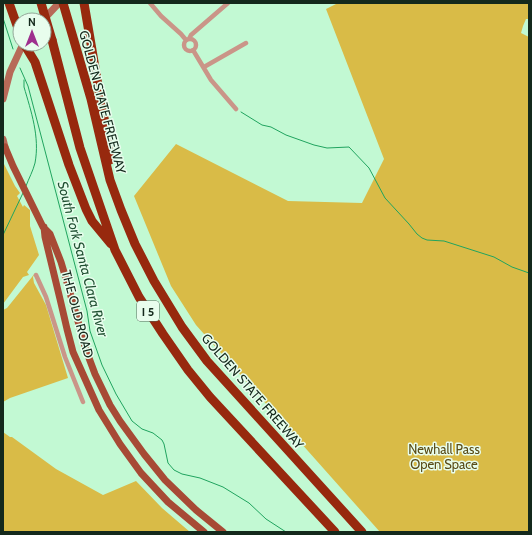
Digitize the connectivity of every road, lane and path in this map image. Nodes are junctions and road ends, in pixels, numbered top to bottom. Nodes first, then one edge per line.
1 (41, 3) edge
2 (59, 3) edge
3 (64, 3) edge
4 (84, 3) edge
5 (150, 3) edge
6 (228, 3) edge
7 (51, 12) edge
8 (188, 40) junction
9 (246, 43) dead end
10 (193, 50) junction
11 (19, 52) edge
12 (28, 52) edge
13 (204, 67) junction
14 (3, 99) edge
15 (236, 109) dead end
16 (3, 139) edge
17 (4, 147) edge
18 (115, 193) junction
19 (44, 227) junction
20 (115, 250) junction
21 (36, 275) dead end
22 (83, 402) dead end
23 (204, 532) edge
24 (223, 532) edge
25 (335, 532) edge
26 (362, 532) edge

1 - 20 highway, I 5, bridge
2 - 7 main road
3 - 18 highway, GOLDEN STATE FREEWAY / I 5
4 - 18 highway
5 - 8 street
6 - 8 street
8 - 10 street
8 - 10 street
9 - 13 street
10 - 13 street
11 - 14 main road
12 - 20 highway
13 - 15 street
16 - 17 main road
17 - 19 main road
18 - 26 highway, GOLDEN STATE FREEWAY / I 5
19 - 23 main road, THE OLD ROAD
19 - 24 main road, THE OLD ROAD
20 - 25 highway, I 5
21 - 22 street

